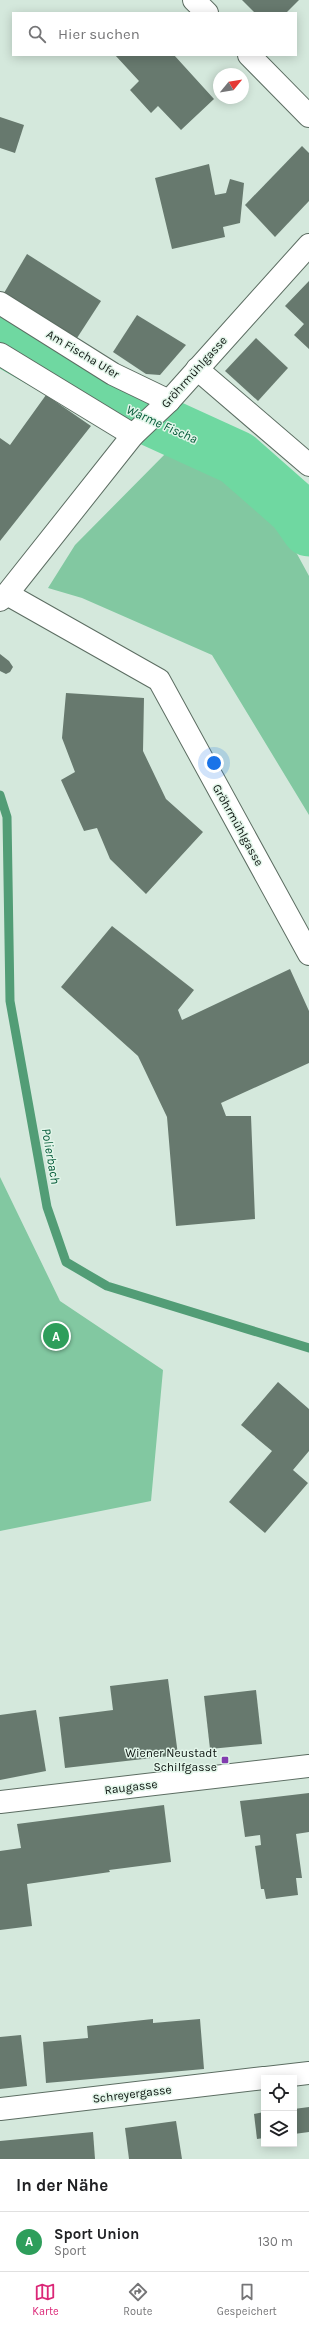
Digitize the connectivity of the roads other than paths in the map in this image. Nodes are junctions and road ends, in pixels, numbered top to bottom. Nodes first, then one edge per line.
1 (194, 0) edge
2 (206, 12) edge
3 (249, 56) edge
4 (309, 116) edge
5 (309, 245) edge
6 (0, 303) edge
7 (0, 354) edge
8 (197, 369) junction
9 (169, 401) junction
10 (133, 435) junction
11 (309, 465) edge
12 (4, 597) edge
13 (309, 954) edge
14 (309, 1766) edge
15 (0, 1802) edge
16 (309, 2073) edge
17 (291, 2075) edge
18 (261, 2078) edge
19 (0, 2109) edge

1 - 2 street
3 - 4 street
5 - 8 street, Gröhrmühlgasse
6 - 9 street, Am Fischa Ufer
7 - 10 street
8 - 9 street, Gröhrmühlgasse
8 - 11 street
9 - 10 street, Gröhrmühlgasse
10 - 12 street, Gröhrmühlgasse
12 - 13 street, Gröhrmühlgasse
14 - 15 street, Raugasse
16 - 17 street, Schreyergasse
18 - 19 street, Schreyergasse

